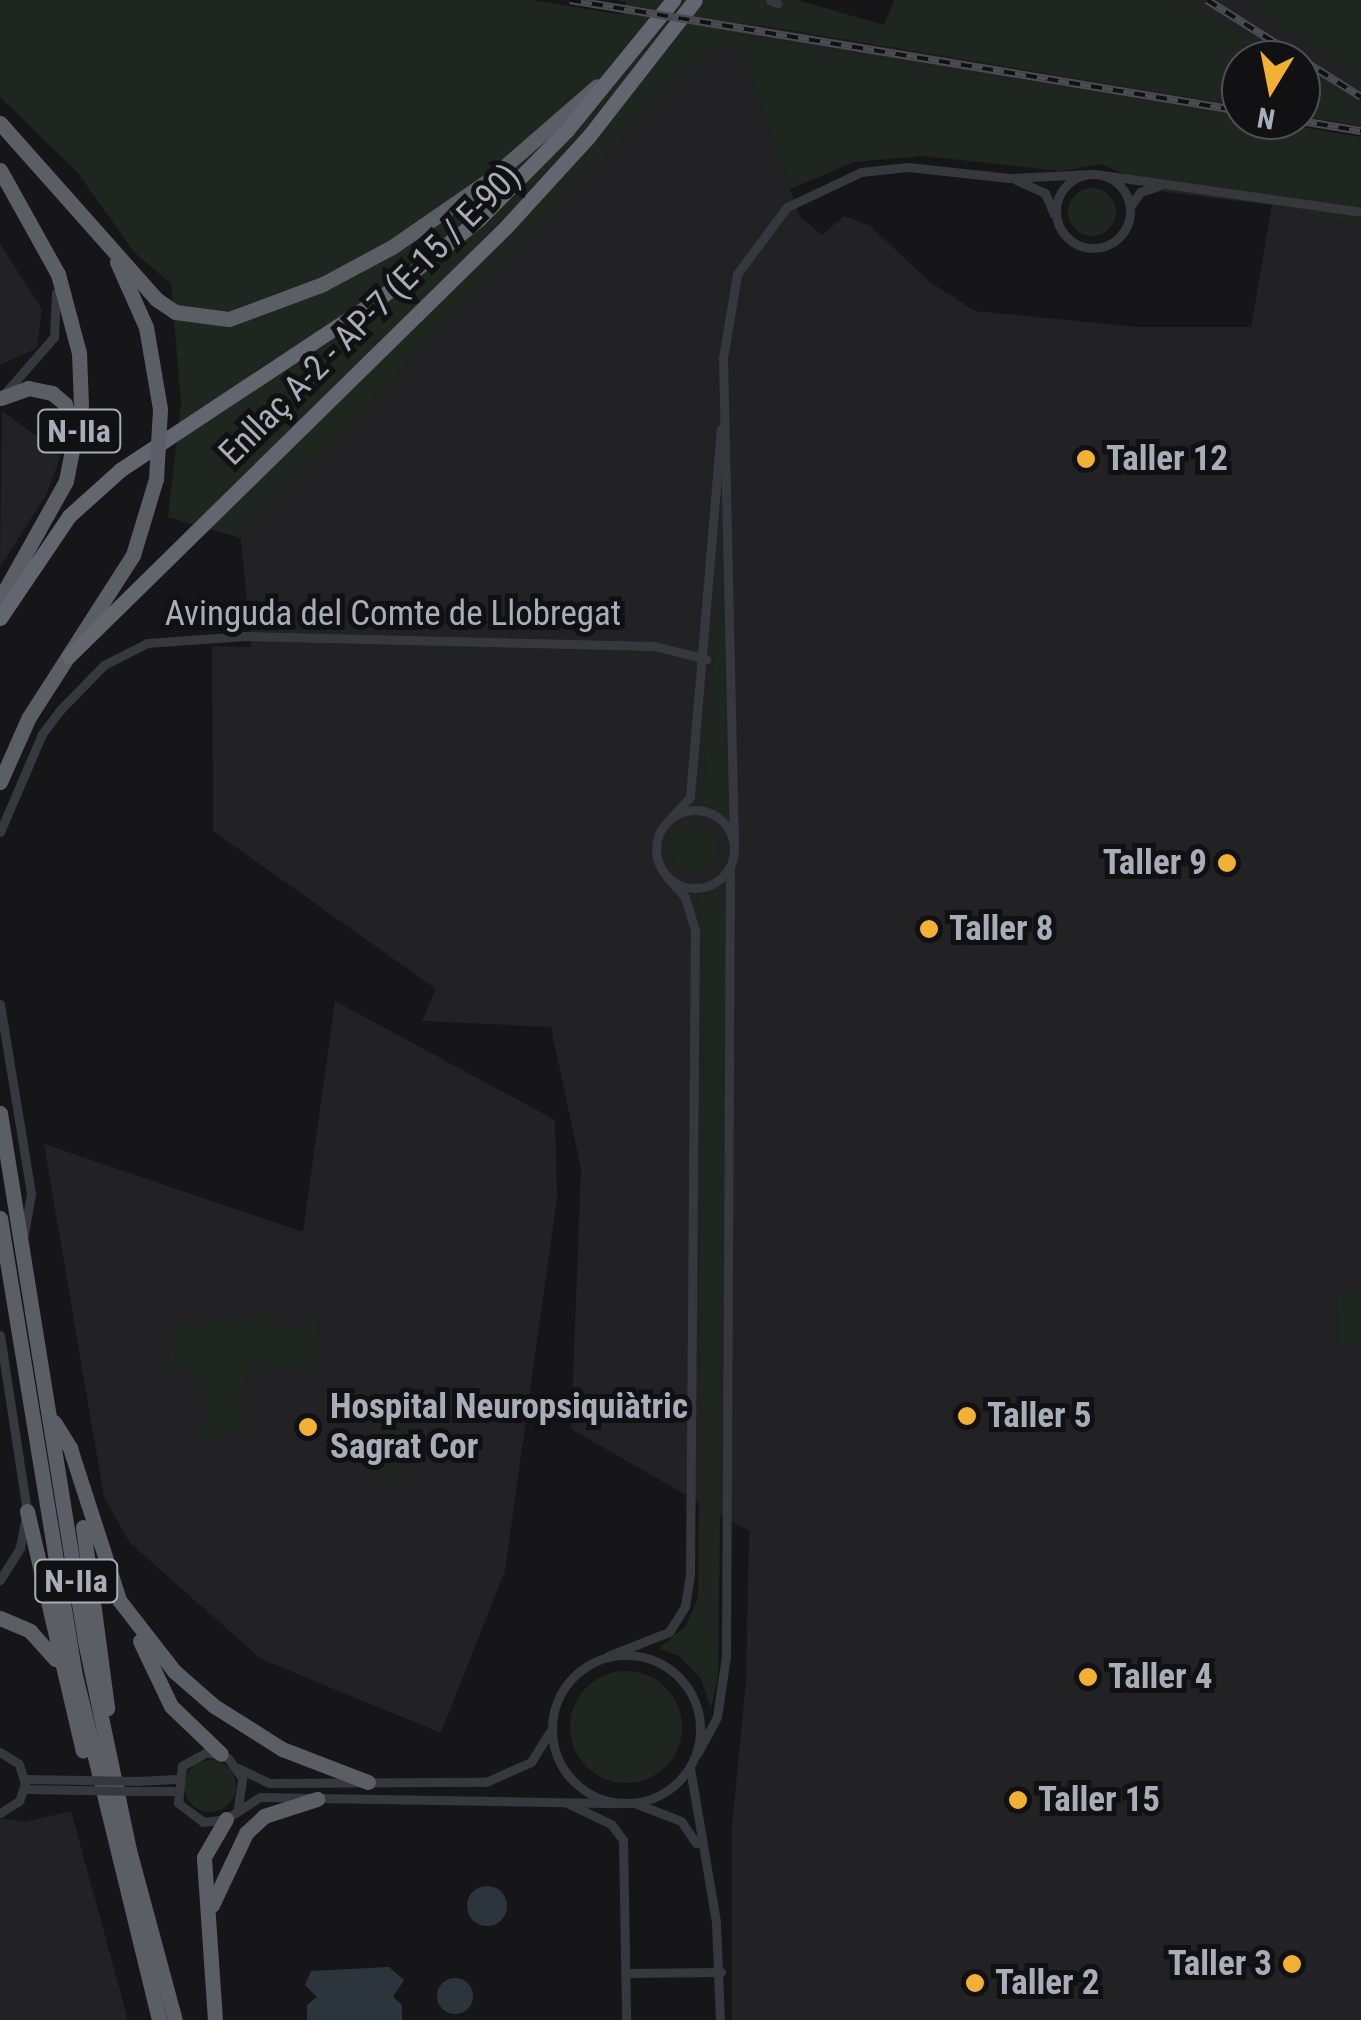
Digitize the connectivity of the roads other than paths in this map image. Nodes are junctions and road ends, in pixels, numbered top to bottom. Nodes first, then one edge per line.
1 (674, 0) edge
2 (695, 0) edge
3 (629, 56) junction
4 (0, 123) edge
5 (0, 170) edge
6 (1096, 175) junction
7 (1009, 178) junction
8 (1166, 184) junction
9 (82, 208) junction
10 (1130, 208) junction
11 (1361, 212) edge
12 (1058, 223) junction
13 (47, 250) junction
14 (0, 399) edge
15 (724, 407) junction
16 (75, 450) junction
17 (0, 598) edge
18 (0, 618) edge
19 (69, 656) junction
20 (706, 659) junction
21 (0, 782) edge
22 (670, 818) junction
23 (0, 832) edge
24 (734, 843) junction
25 (730, 867) junction
26 (667, 877) junction
27 (0, 1004) edge
28 (0, 1113) edge
29 (0, 1218) edge
30 (21, 1242) junction
31 (0, 1335) edge
32 (50, 1415) junction
33 (80, 1484) junction
34 (27, 1511) junction
35 (0, 1580) edge
36 (126, 1610) junction
37 (0, 1618) edge
38 (608, 1656) junction
39 (58, 1666) junction
40 (551, 1730) junction
41 (107, 1747) junction
42 (0, 1752) edge
43 (221, 1754) junction
44 (697, 1754) junction
45 (238, 1768) junction
46 (690, 1768) junction
47 (176, 1779) junction
48 (368, 1782) junction
49 (25, 1784) junction
50 (137, 1786) junction
51 (176, 1791) junction
52 (101, 1798) junction
53 (317, 1799) junction
54 (566, 1802) junction
55 (617, 1803) junction
56 (632, 1803) junction
57 (0, 1813) edge
58 (232, 1814) junction
59 (700, 1850) junction
60 (211, 1908) junction
61 (721, 1972) junction
62 (626, 1973) junction
63 (159, 2020) edge
64 (175, 2020) edge
65 (214, 2020) edge
66 (626, 2020) edge
67 (720, 2020) edge

1 - 3 highway, Enllaç A-2 - AP-7 (E-15 / E-90)
2 - 19 highway, Enllaç A-2 - AP-7 (E-15 / E-90)
3 - 9 highway
3 - 18 highway, Enllaç A-2 - AP-7 (E-15 / E-90)
4 - 9 highway, N-IIa
5 - 13 highway, N-IIa
6 - 7 street
6 - 8 street
6 - 10 street
6 - 12 street
7 - 12 street
7 - 15 street
8 - 10 street
8 - 11 street
9 - 19 highway, N-IIa, bridge
10 - 12 street
13 - 14 street
13 - 16 highway, N-IIa
14 - 16 highway
15 - 20 street
15 - 24 street
16 - 17 highway, N-IIa
19 - 21 highway, N-IIa
20 - 22 street
20 - 23 street, Avinguda del Comte de Llobregat
22 - 24 street
22 - 26 street
24 - 25 street
25 - 26 street
25 - 44 street
26 - 38 street
27 - 30 street
28 - 30 highway, N-IIa
29 - 52 highway, N-IIa
30 - 32 highway, N-IIa
31 - 34 street
32 - 33 highway
32 - 41 highway, N-IIa
33 - 36 highway
33 - 41 highway
34 - 35 street
34 - 39 highway
36 - 43 highway
36 - 48 highway
37 - 39 highway
38 - 40 street
38 - 44 street
39 - 52 highway
40 - 48 street
40 - 55 street
41 - 64 highway, N-IIa
42 - 49 street
43 - 45 street
43 - 47 street
44 - 46 street
45 - 48 street
45 - 58 street
46 - 56 street
46 - 59 street
47 - 50 street
47 - 51 street
49 - 50 street, bridge
49 - 57 street
50 - 51 street
51 - 58 street
52 - 63 highway, N-IIa
53 - 54 street
53 - 58 street
53 - 60 highway
54 - 55 street
54 - 62 street
55 - 56 street
56 - 59 street
58 - 60 highway
59 - 61 street
60 - 65 highway
61 - 62 street
61 - 67 street
62 - 66 street

